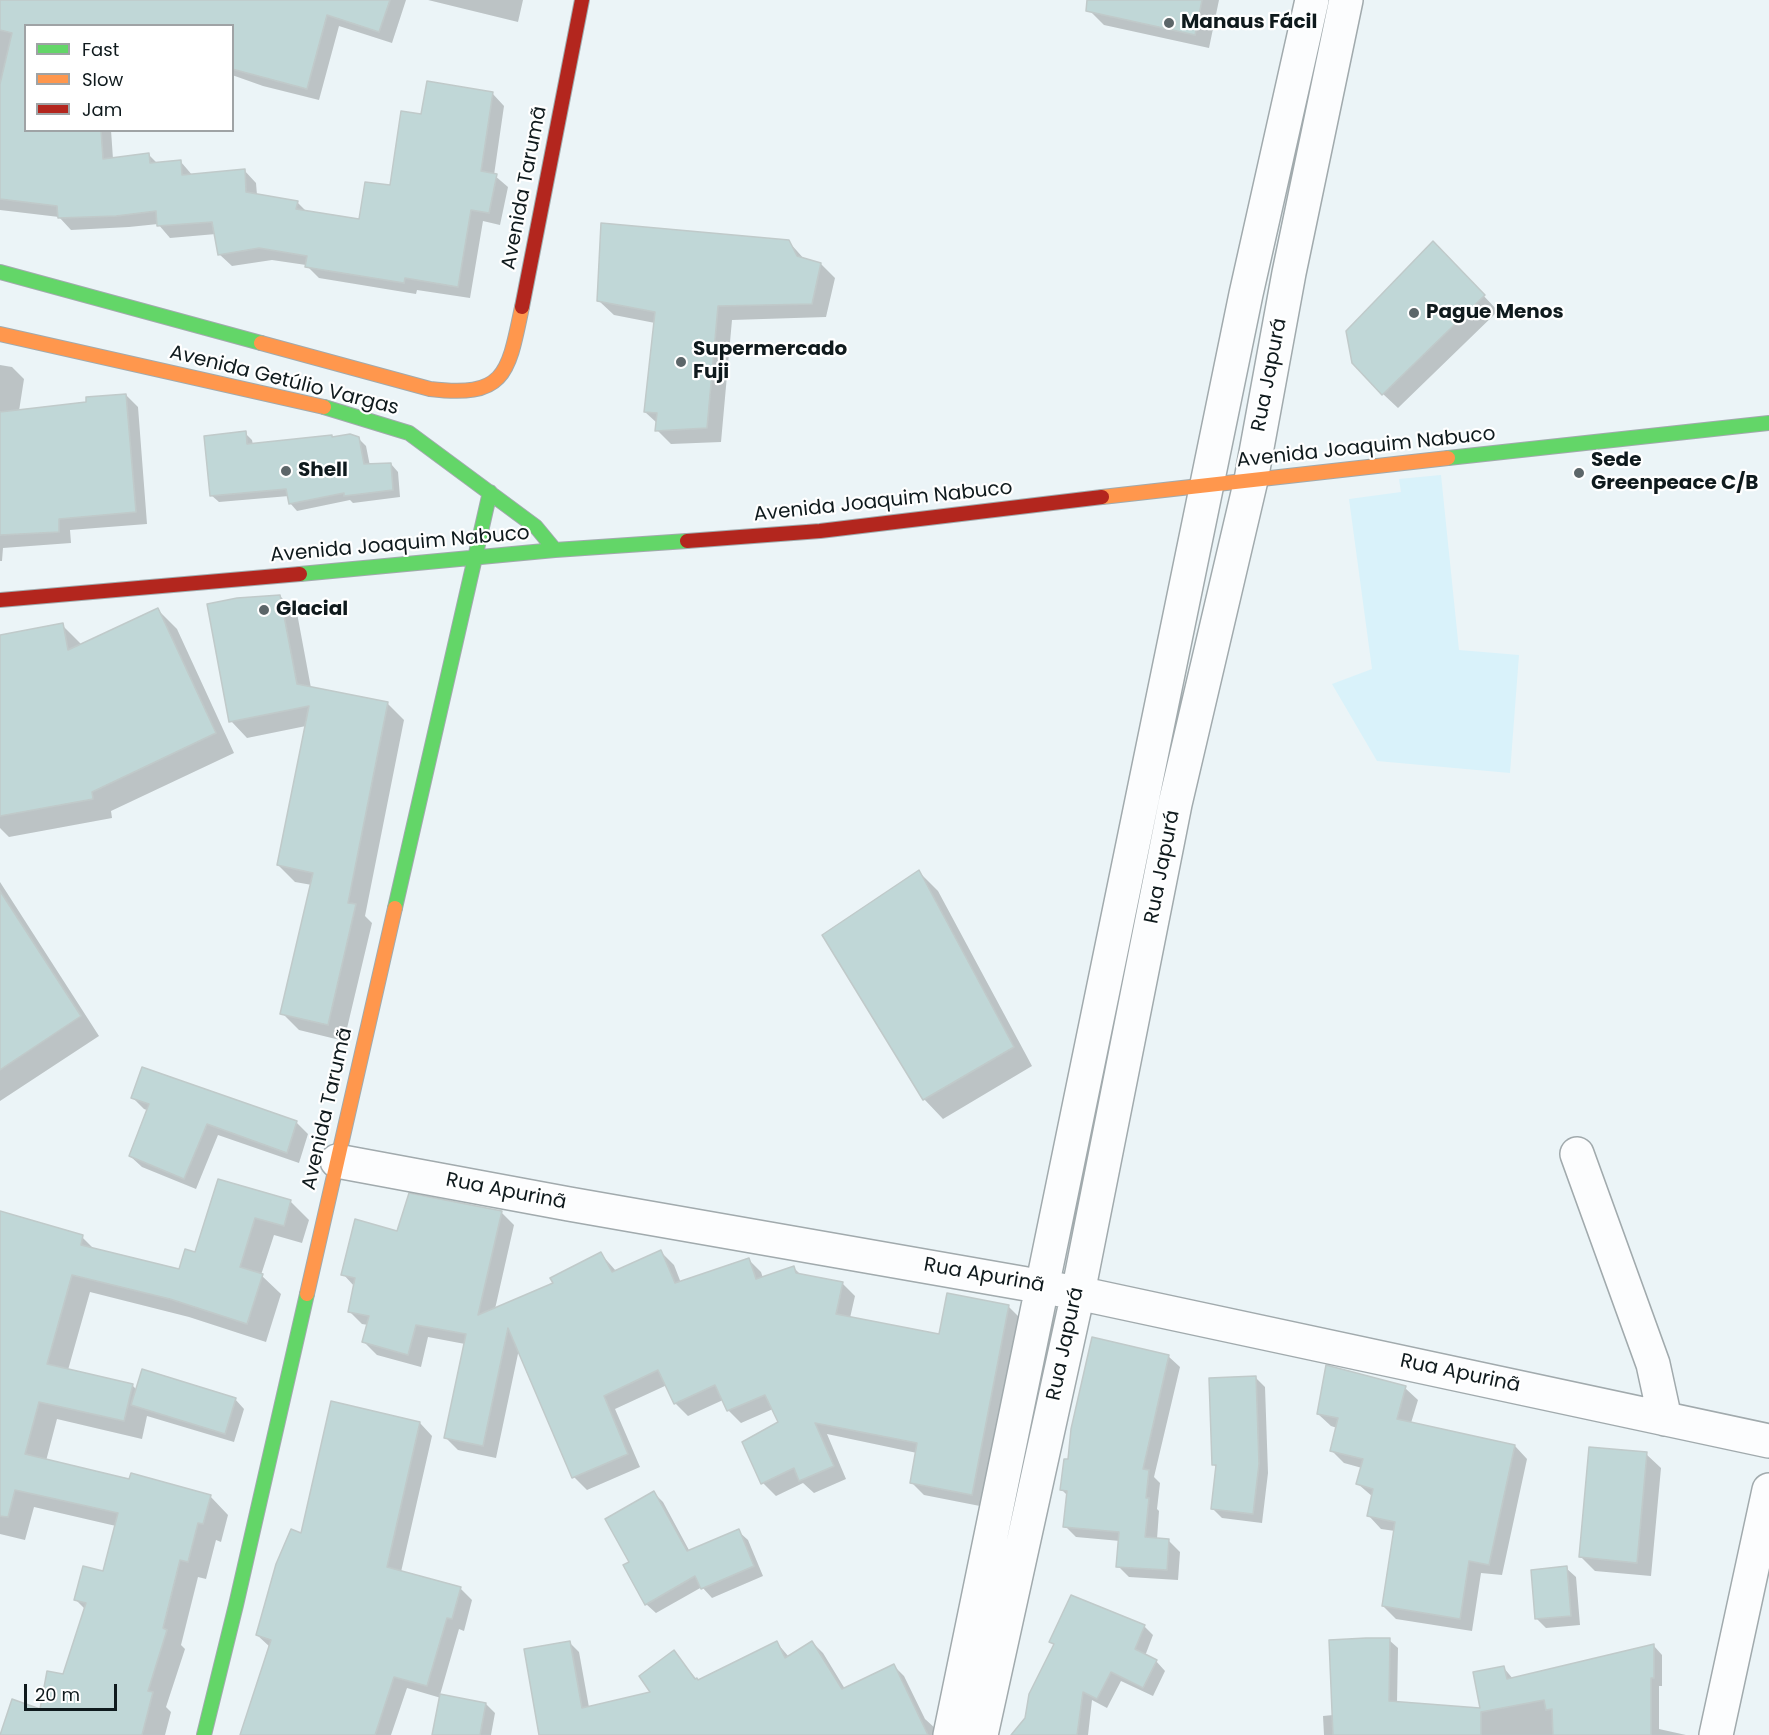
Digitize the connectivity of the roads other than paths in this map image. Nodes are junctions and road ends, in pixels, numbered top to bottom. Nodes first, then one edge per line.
1 (582, 0) edge
2 (1312, 0) edge
3 (1346, 0) edge
4 (0, 272) edge
5 (0, 334) edge
6 (498, 381) joint
7 (1769, 423) edge
8 (1251, 480) junction
9 (1208, 485) junction
10 (490, 492) junction
11 (555, 550) junction
12 (475, 559) junction
13 (0, 600) edge
14 (1577, 1154) dead end
15 (337, 1161) junction
16 (1042, 1286) junction
17 (1078, 1293) junction
18 (1665, 1419) junction
19 (1769, 1441) edge
20 (1769, 1490) edge
21 (1769, 1573) edge
22 (204, 1735) edge
23 (950, 1735) edge
24 (981, 1735) edge
25 (1716, 1735) edge
26 (1734, 1735) edge

1 - 6 main road, Avenida Tarumã
2 - 9 street, Rua Japurá
3 - 8 street, Rua Japurá
4 - 6 main road, Avenida Getúlio Vargas
5 - 10 main road, Avenida Getúlio Vargas
7 - 8 main road, Avenida Joaquim Nabuco
8 - 9 main road, Avenida Joaquim Nabuco
8 - 17 street, Rua Japurá
9 - 11 main road, Avenida Joaquim Nabuco
9 - 16 street, Rua Japurá
10 - 11 main road, Avenida Getúlio Vargas
10 - 12 main road, Avenida Tarumã
11 - 12 main road, Avenida Joaquim Nabuco
12 - 13 main road, Avenida Joaquim Nabuco
12 - 15 main road, Avenida Tarumã
14 - 18 street
15 - 16 street, Rua Apurinã
15 - 22 main road, Avenida Tarumã
16 - 17 street, Rua Apurinã
16 - 23 street, Rua Japurá
17 - 18 street, Rua Apurinã
17 - 24 street, Rua Japurá
18 - 19 street, Rua Apurinã
20 - 25 street
21 - 26 street

